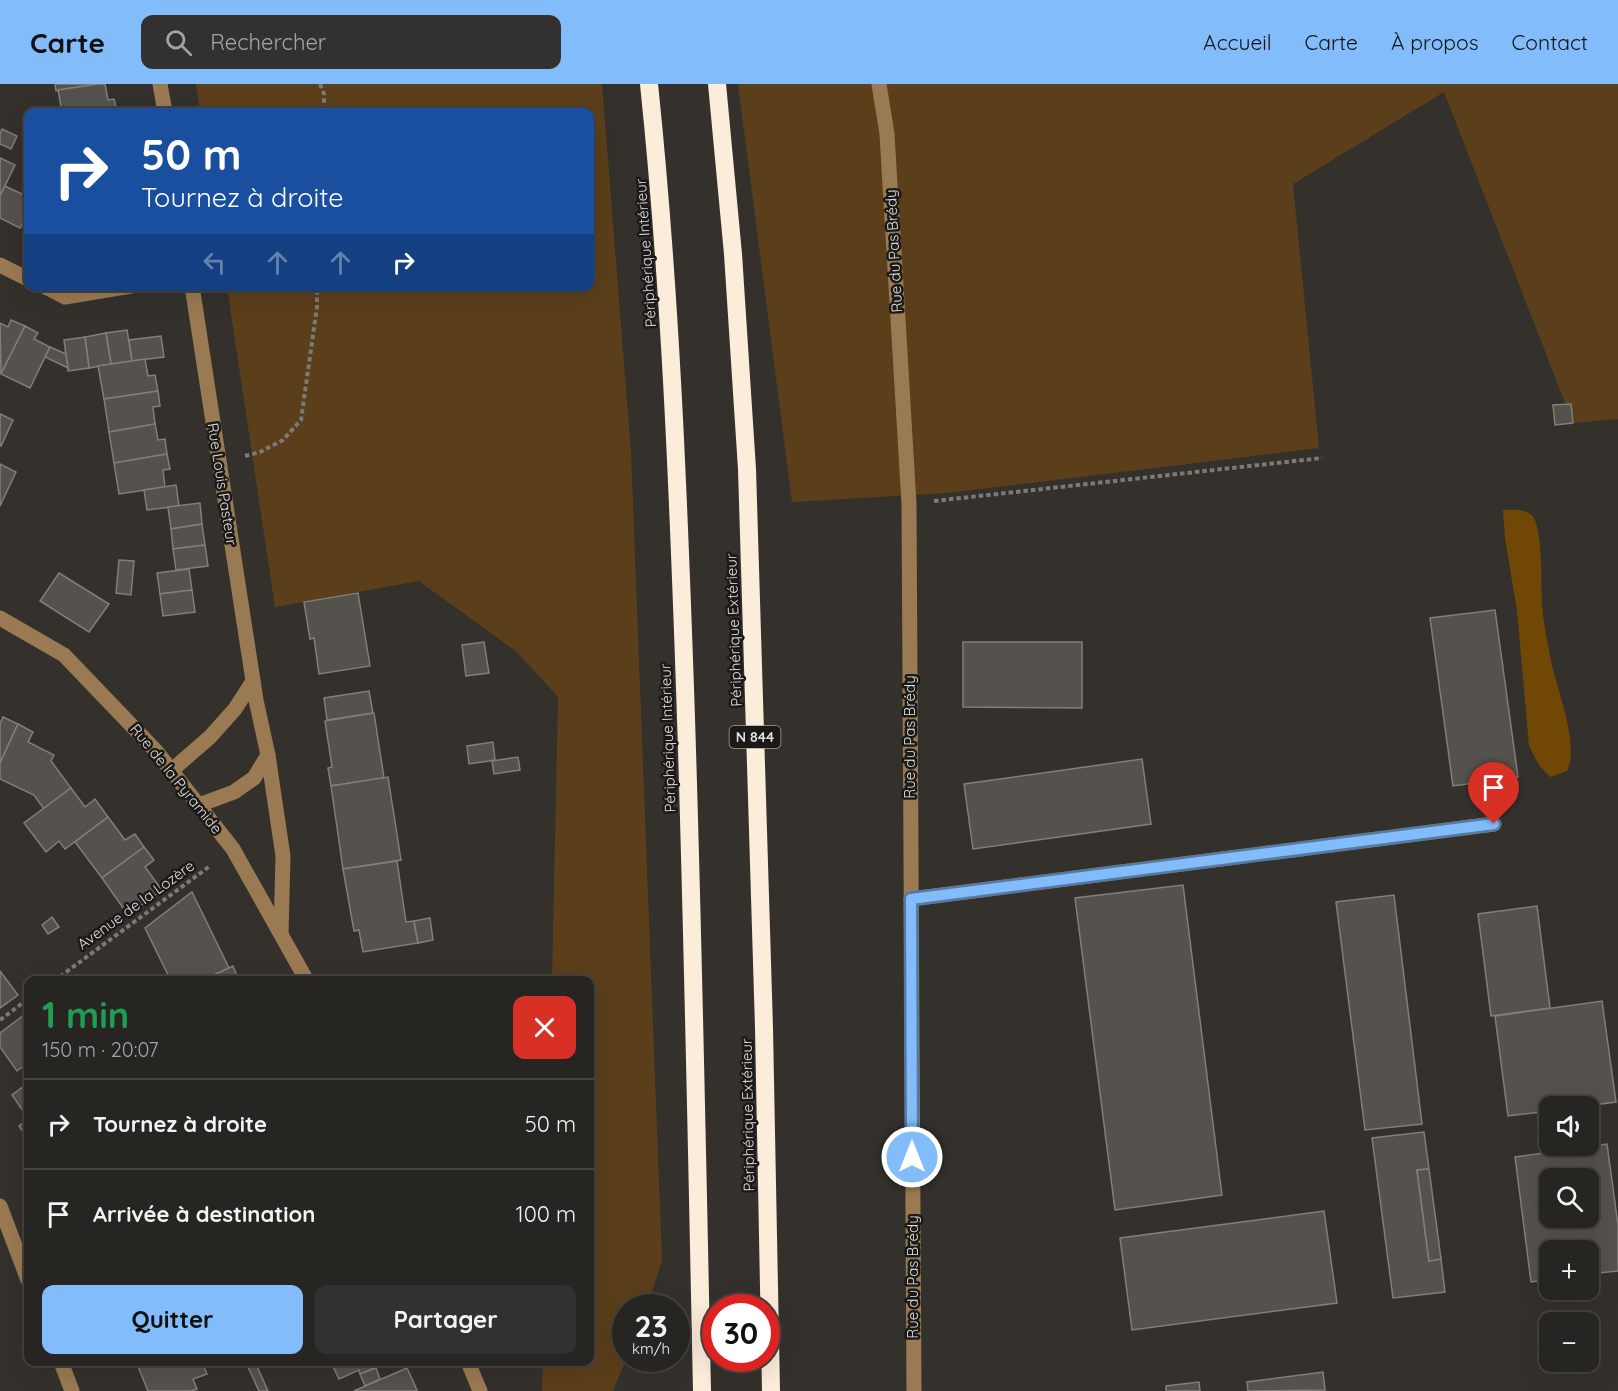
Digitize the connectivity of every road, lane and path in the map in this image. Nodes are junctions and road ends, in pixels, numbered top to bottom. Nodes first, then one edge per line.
1 (160, 84) edge
2 (320, 84) edge
3 (649, 84) edge
4 (717, 84) edge
5 (879, 84) edge
6 (164, 108) edge
7 (324, 108) edge
8 (0, 265) edge
9 (24, 277) edge
10 (54, 291) edge
11 (101, 291) edge
12 (193, 291) edge
13 (317, 291) edge
14 (1322, 458) dead end
15 (219, 462) junction
16 (909, 504) junction
17 (0, 618) edge
18 (253, 681) junction
19 (268, 755) junction
20 (172, 770) junction
21 (199, 805) junction
22 (1494, 824) dead end
23 (233, 849) junction
24 (911, 899) junction
25 (281, 934) junction
26 (61, 976) edge
27 (304, 976) edge
28 (24, 1002) edge
29 (0, 1020) edge
30 (0, 1206) edge
31 (24, 1269) edge
32 (63, 1366) edge
33 (470, 1366) edge
34 (72, 1391) edge
35 (480, 1391) edge
36 (702, 1391) edge
37 (771, 1391) edge
38 (914, 1391) edge

1 - 6 street
2 - 7 path
3 - 36 highway, Périphérique Intérieur
4 - 37 highway, Périphérique Extérieur / N 844
5 - 16 street, Rue du Pas Brédy
8 - 9 street
10 - 11 street
12 - 15 street, Rue Louis Pasteur
13 - 15 path
14 - 16 path
15 - 18 street, Rue Louis Pasteur
16 - 24 street, Rue du Pas Brédy
17 - 20 street, Rue de la Pyramide
18 - 19 street, Rue Louis Pasteur
18 - 20 street
19 - 21 street
19 - 25 street, Rue Louis Pasteur
20 - 21 street, Rue de la Pyramide
21 - 23 street, Rue de la Pyramide
22 - 24 street
23 - 25 street, Rue de la Pyramide
23 - 26 path, Avenue de la Lozère
24 - 38 street, Rue du Pas Brédy
25 - 27 street, Rue de la Pyramide
28 - 29 path
30 - 31 street
32 - 34 street
33 - 35 street

